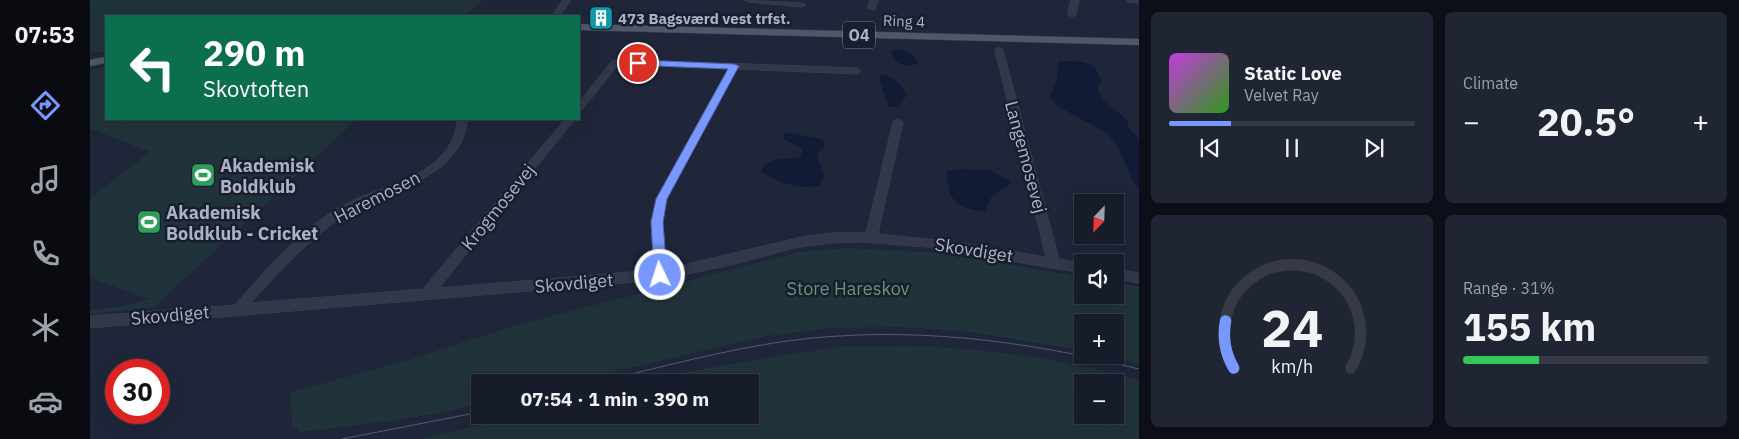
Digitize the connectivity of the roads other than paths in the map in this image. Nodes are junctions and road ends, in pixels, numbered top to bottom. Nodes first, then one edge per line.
1 (568, 0) edge
2 (748, 0) edge
3 (1075, 0) edge
4 (1131, 0) edge
5 (1139, 0) edge
6 (802, 4) dead end
7 (557, 15) edge
8 (1072, 16) dead end
9 (580, 27) edge
10 (1139, 42) edge
11 (999, 50) dead end
12 (105, 55) edge
13 (90, 57) edge
14 (105, 60) edge
15 (90, 63) edge
16 (615, 63) dead end
17 (638, 63) dead end
18 (734, 66) junction
19 (857, 70) dead end
20 (580, 107) edge
21 (463, 120) edge
22 (569, 120) edge
23 (898, 122) dead end
24 (871, 238) junction
25 (1054, 263) junction
26 (1074, 267) edge
27 (660, 275) junction
28 (1124, 276) edge
29 (1139, 278) edge
30 (426, 295) junction
31 (238, 310) junction
32 (90, 322) edge

1 - 7 street
2 - 6 street
3 - 8 street
4 - 5 street
9 - 10 main road, Ring 4 / O4
11 - 25 street, Langemosevej
12 - 13 main road
14 - 15 main road
16 - 20 street
17 - 18 street
18 - 19 street
18 - 27 street
21 - 31 street, Haremosen
22 - 30 street, Krogmosevej
23 - 24 street
24 - 25 street, Skovdiget
24 - 27 street, Skovdiget
25 - 26 street, Skovdiget
27 - 30 street, Skovdiget
28 - 29 street
30 - 31 street, Skovdiget
31 - 32 street, Skovdiget

